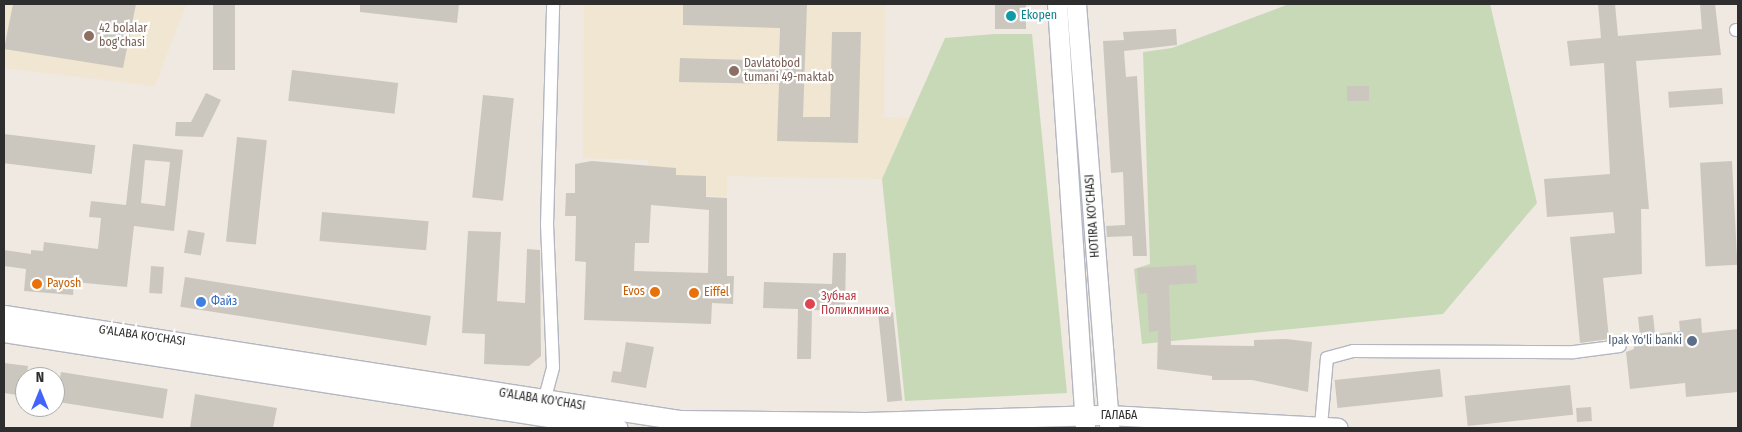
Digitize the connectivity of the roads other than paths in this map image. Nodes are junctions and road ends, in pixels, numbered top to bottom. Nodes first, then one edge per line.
1 (553, 4) edge
2 (1057, 4) edge
3 (1076, 4) edge
4 (4, 315) edge
5 (4, 332) edge
6 (1620, 346) dead end
7 (542, 409) junction
8 (1085, 422) edge
9 (1109, 422) edge
10 (1329, 427) edge
11 (618, 428) edge

1 - 7 street
2 - 8 main road, HOTIRA KO'CHASI
3 - 9 main road, HOTIRA KO'CHASI
4 - 7 main road, G'ALABA KO'CHASI
5 - 7 main road, G'ALABA KO'CHASI
6 - 10 street
7 - 8 main road, G'ALABA KO'CHASI
7 - 11 main road, G'ALABA KO'CHASI
8 - 9 main road, ГАЛАБА
9 - 10 main road, ГАЛАБА

